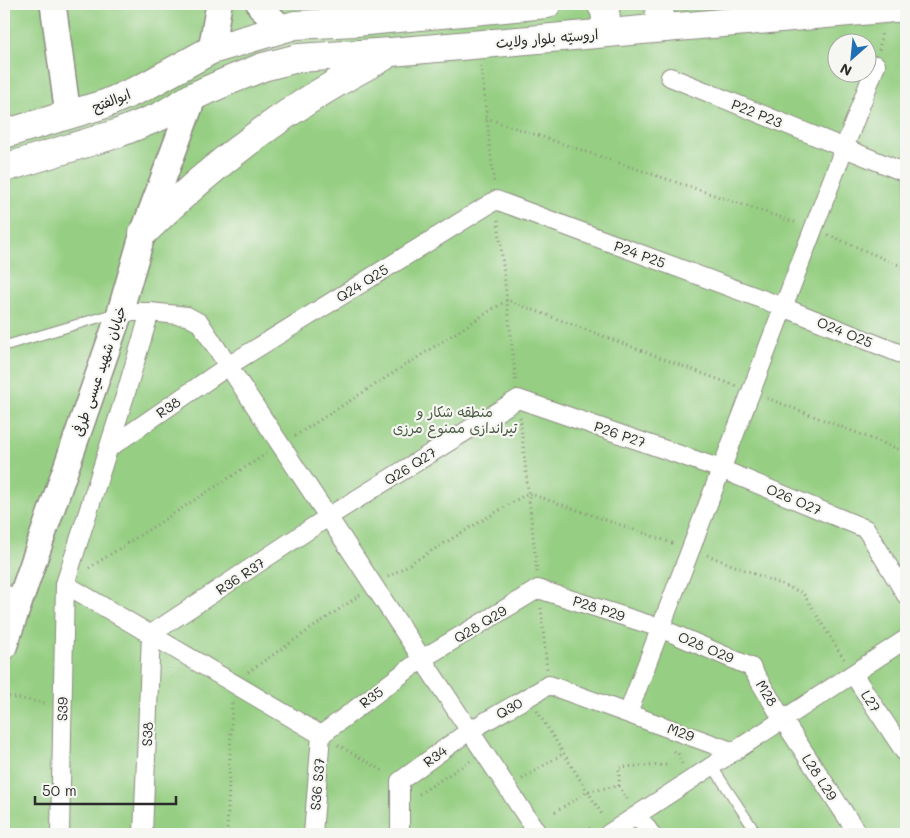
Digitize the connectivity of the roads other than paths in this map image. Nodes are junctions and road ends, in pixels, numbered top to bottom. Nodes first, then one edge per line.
1 (53, 4) edge
2 (219, 4) edge
3 (260, 4) edge
4 (547, 4) edge
5 (601, 4) edge
6 (896, 8) edge
7 (661, 16) edge
8 (283, 29) junction
9 (601, 33) junction
10 (211, 50) junction
11 (391, 52) junction
12 (670, 78) dead end
13 (869, 82) edge
14 (194, 96) junction
15 (68, 115) junction
16 (4, 134) edge
17 (844, 148) junction
18 (4, 168) edge
19 (906, 173) edge
20 (496, 200) joint
21 (143, 233) junction
22 (783, 307) junction
23 (120, 312) junction
24 (150, 312) junction
25 (4, 346) edge
26 (906, 356) edge
27 (228, 366) junction
28 (518, 399) joint
29 (109, 448) junction
30 (721, 469) junction
31 (328, 518) junction
32 (65, 584) junction
33 (538, 589) joint
34 (906, 595) edge
35 (12, 597) edge
36 (660, 628) junction
37 (151, 634) junction
38 (906, 639) edge
39 (4, 646) edge
40 (422, 659) junction
41 (751, 667) joint
42 (853, 674) junction
43 (549, 685) joint
44 (628, 713) junction
45 (783, 720) junction
46 (469, 731) junction
47 (321, 734) junction
48 (734, 752) junction
49 (906, 754) edge
50 (712, 766) junction
51 (634, 809) junction
52 (609, 828) edge
53 (60, 834) edge
54 (143, 834) edge
55 (313, 834) edge
56 (400, 834) edge
57 (538, 834) edge
58 (651, 834) edge
59 (757, 834) edge
60 (858, 834) edge

1 - 15 street
2 - 10 street
3 - 8 street
4 - 8 main road
5 - 9 main road
6 - 7 main road, اروسیّه بلوار ولایت
7 - 9 main road, اروسیّه بلوار ولایت
8 - 10 main road
9 - 11 main road, اروسیّه بلوار ولایت
10 - 14 main road
10 - 15 main road, ابوالفتح
11 - 14 main road, اروسیّه بلوار ولایت
11 - 21 main road
12 - 17 street, P22 P23
13 - 17 street
14 - 18 main road
14 - 21 street, خیابان شهید عیسی طرفی
15 - 16 main road, ابوالفتح
17 - 19 street, P22 P23
17 - 22 street
20 - 22 street, P24 P25
20 - 27 street, Q24 Q25
21 - 23 street, خیابان شهید عیسی طرفی
22 - 26 street, O24 O25
22 - 30 street
23 - 24 street
23 - 25 lane
23 - 35 street, خیابان شهید عیسی طرفی
24 - 27 street
24 - 29 street, S39
27 - 29 street, R38
27 - 31 street
28 - 30 street, P26 P27
28 - 31 street, Q26 Q27
29 - 32 street, S39
30 - 34 street, O26 O27
30 - 36 street
31 - 37 street, R36 R37
31 - 40 street
32 - 37 street
32 - 53 street, S39
33 - 36 street, P28 P29
33 - 40 street, Q28 Q29
35 - 39 street, خیابان شهید عیسی طرفی
36 - 41 street, O28 O29
36 - 44 street
37 - 47 street
37 - 54 street, S38
38 - 42 street
40 - 46 street
40 - 47 street, R35
41 - 45 street, M28
42 - 45 street
42 - 49 street, L27
43 - 44 street, M29
43 - 46 street, Q30
44 - 48 street, M29
45 - 48 street
45 - 60 street, L28 L29
46 - 56 street, R34
46 - 57 street
47 - 55 street, S36 S37
48 - 50 street
50 - 51 street
50 - 59 lane
51 - 52 street
51 - 58 street

